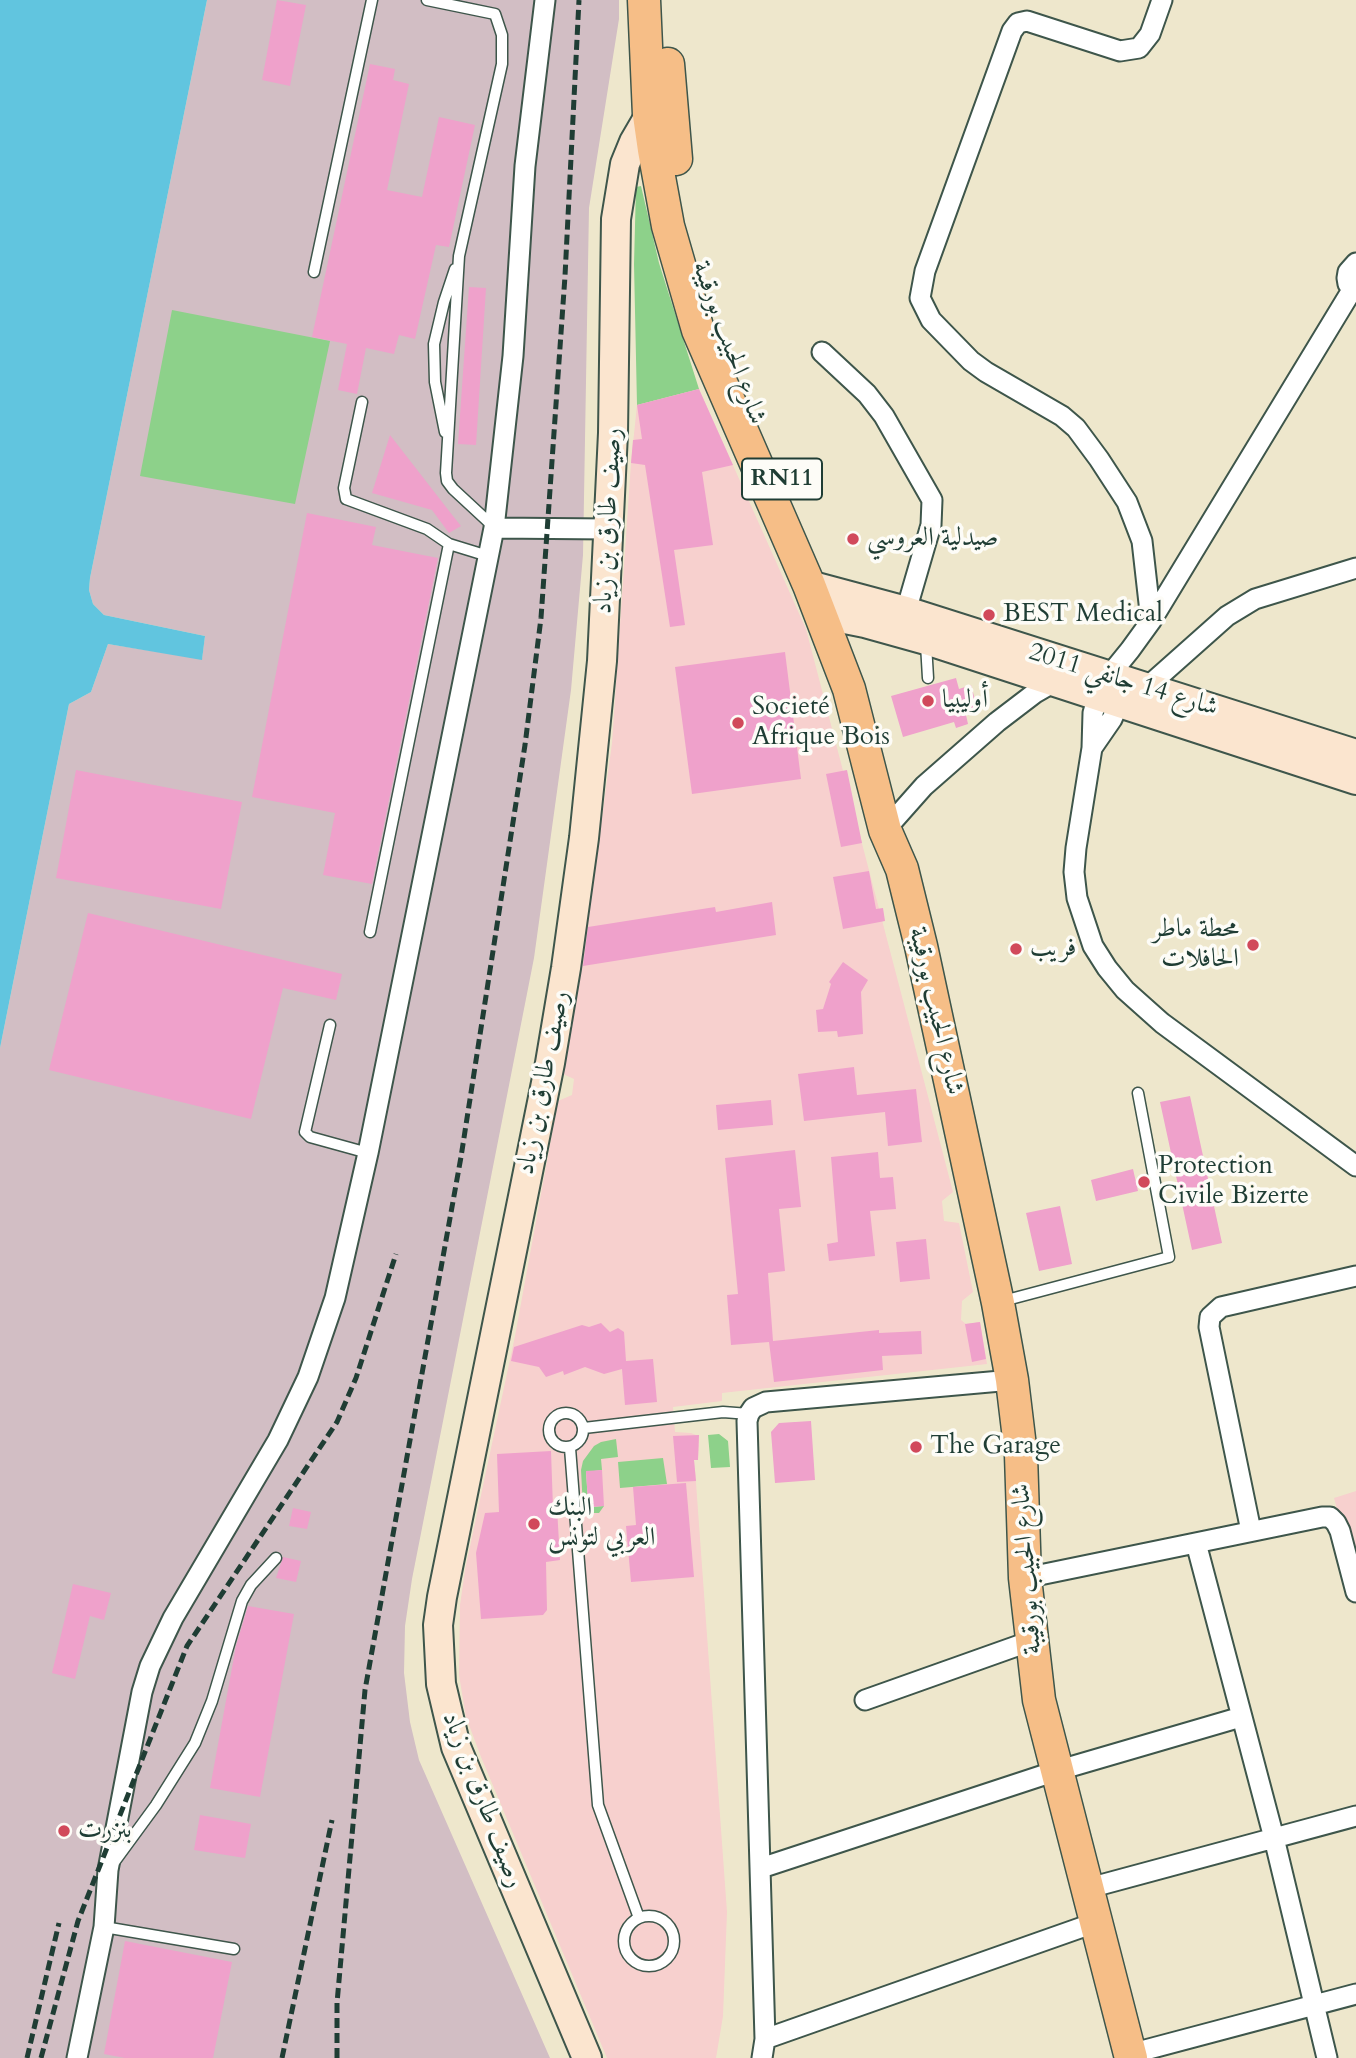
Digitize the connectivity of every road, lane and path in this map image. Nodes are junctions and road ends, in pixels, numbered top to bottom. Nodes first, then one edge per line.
1 (372, 0) edge
2 (427, 0) edge
3 (545, 0) edge
4 (643, 0) edge
5 (665, 0) edge
6 (1162, 0) edge
7 (669, 87) junction
8 (649, 116) junction
9 (460, 256) junction
10 (1356, 263) edge
11 (314, 272) dead end
12 (1354, 291) edge
13 (822, 352) dead end
14 (362, 402) dead end
15 (448, 447) junction
16 (494, 528) junction
17 (609, 529) junction
18 (449, 544) junction
19 (488, 556) junction
20 (1356, 568) edge
21 (825, 602) junction
22 (906, 611) junction
23 (1151, 621) junction
24 (926, 640) junction
25 (928, 678) dead end
26 (1055, 682) junction
27 (1113, 686) junction
28 (1356, 754) edge
29 (1356, 780) edge
30 (892, 823) junction
31 (370, 932) dead end
32 (330, 1025) dead end
33 (1138, 1093) dead end
34 (368, 1153) junction
35 (1356, 1167) edge
36 (1356, 1276) edge
37 (998, 1303) junction
38 (1012, 1380) junction
39 (749, 1414) junction
40 (584, 1428) junction
41 (570, 1448) junction
42 (1251, 1531) junction
43 (1196, 1543) junction
44 (276, 1558) dead end
45 (1025, 1578) junction
46 (1356, 1592) edge
47 (1031, 1641) junction
48 (865, 1700) dead end
49 (1241, 1717) junction
50 (1056, 1771) junction
51 (1356, 1816) edge
52 (1274, 1838) junction
53 (761, 1868) junction
54 (108, 1870) junction
55 (1089, 1888) junction
56 (639, 1918) junction
57 (1097, 1922) junction
58 (104, 1927) junction
59 (234, 1949) dead end
60 (1356, 1994) edge
61 (1315, 2005) junction
62 (763, 2048) edge
63 (1131, 2056) edge
64 (77, 2058) edge
65 (587, 2058) edge
66 (1326, 2058) edge

1 - 11 lane
2 - 9 lane
3 - 16 street
4 - 8 main road, RN11
5 - 7 main road, RN11
6 - 23 street
7 - 8 main road, رصيف طارق بن زياد
7 - 21 main road, شارع الحبيب بورقيبة / RN11
8 - 17 main road, رصيف طارق بن زياد
8 - 21 main road, شارع الحبيب بورقيبة / RN11
9 - 15 lane
9 - 15 lane
10 - 12 street
12 - 23 street
13 - 22 street
14 - 18 lane
15 - 16 lane
16 - 17 street
16 - 19 street
17 - 65 main road, رصيف طارق بن زياد
18 - 19 lane
18 - 31 lane
19 - 34 street
20 - 27 street
21 - 22 main road, شارع 14 جانفي 2011
21 - 24 main road, شارع 14 جانفي 2011
21 - 30 main road, شارع الحبيب بورقيبة / RN11
22 - 27 main road, شارع 14 جانفي 2011
23 - 27 street
24 - 25 lane
24 - 26 main road, شارع 14 جانفي 2011
26 - 27 main road, شارع 14 جانفي 2011
26 - 30 street
27 - 28 main road, شارع 14 جانفي 2011
27 - 29 main road, شارع 14 جانفي 2011
27 - 35 street
30 - 37 main road, شارع الحبيب بورقيبة / RN11
32 - 34 lane
33 - 37 lane
34 - 54 street
36 - 42 street
37 - 38 main road, شارع الحبيب بورقيبة / RN11
38 - 39 street
38 - 45 main road, شارع الحبيب بورقيبة / RN11
39 - 40 lane
39 - 53 street
40 - 41 lane
40 - 41 lane
41 - 56 lane
42 - 43 street
42 - 46 street
43 - 45 street
43 - 49 street
44 - 54 lane
45 - 47 main road, شارع الحبيب بورقيبة / RN11
47 - 48 street
47 - 50 main road, شارع الحبيب بورقيبة / RN11
49 - 50 street
49 - 52 street
50 - 53 street
50 - 55 main road, شارع الحبيب بورقيبة / RN11
51 - 52 street
52 - 55 street
52 - 61 street
53 - 62 street
54 - 58 street
55 - 57 main road, شارع الحبيب بورقيبة / RN11
56 - 56 lane
57 - 62 street
57 - 63 main road, شارع الحبيب بورقيبة / RN11
58 - 59 lane
58 - 64 street
60 - 61 street
61 - 63 street
61 - 66 street

